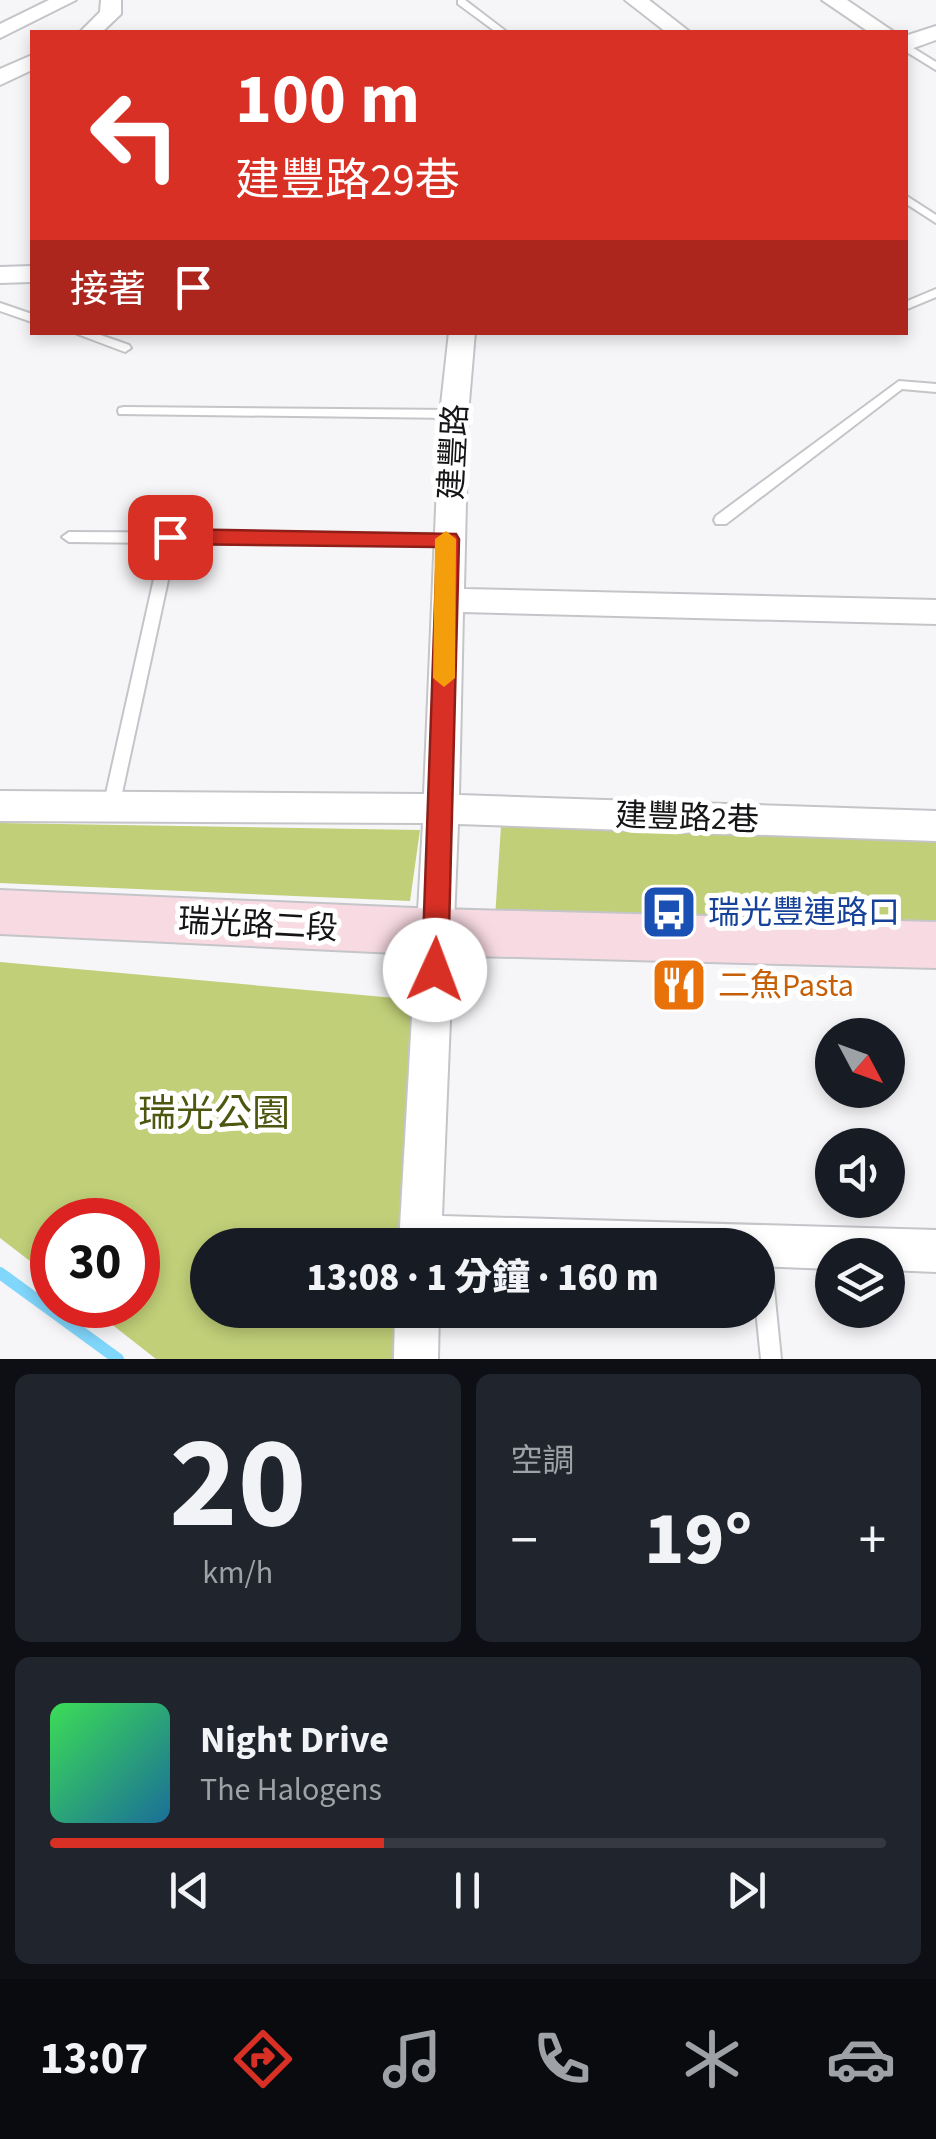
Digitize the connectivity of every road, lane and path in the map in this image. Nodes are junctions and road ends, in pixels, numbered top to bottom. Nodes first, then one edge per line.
1 (66, 0) edge
2 (111, 0) edge
3 (635, 0) edge
4 (832, 0) edge
5 (462, 2) edge
6 (92, 30) edge
7 (499, 30) edge
8 (676, 30) edge
9 (881, 30) edge
10 (0, 32) edge
11 (936, 32) edge
12 (908, 44) edge
13 (908, 47) edge
14 (30, 63) edge
15 (936, 67) edge
16 (0, 78) edge
17 (908, 200) edge
18 (936, 220) edge
19 (30, 274) edge
20 (0, 276) edge
21 (936, 293) edge
22 (908, 305) edge
23 (0, 307) edge
24 (30, 317) edge
25 (87, 335) edge
26 (462, 335) edge
27 (125, 348) dead end
28 (936, 388) edge
29 (124, 411) dead end
30 (454, 414) junction
31 (721, 520) dead end
32 (69, 537) dead end
33 (170, 537) junction
34 (448, 539) junction
35 (448, 600) junction
36 (936, 612) edge
37 (0, 806) edge
38 (110, 807) junction
39 (438, 809) junction
40 (936, 826) edge
41 (0, 912) edge
42 (437, 932) junction
43 (936, 944) edge
44 (421, 1228) edge
45 (775, 1246) edge
46 (936, 1251) edge
47 (417, 1328) edge
48 (766, 1328) edge
49 (416, 1359) edge
50 (770, 1359) edge

1 - 10 street
2 - 6 street
3 - 8 street
4 - 9 street
5 - 7 lane
11 - 12 street
13 - 15 lane
14 - 16 street
17 - 18 lane
19 - 20 street
21 - 22 lane
23 - 24 lane
25 - 27 lane
26 - 30 street, 建豐路
28 - 31 lane
29 - 30 lane
30 - 34 street, 建豐路
32 - 33 lane
33 - 34 lane
33 - 38 lane
34 - 35 street, 建豐路
35 - 36 street
35 - 39 street, 建豐路
37 - 38 street, 建豐路2巷
38 - 39 street, 建豐路2巷
39 - 40 street, 建豐路2巷
39 - 42 street, 建豐路
41 - 42 street, 瑞光路二段
42 - 43 street, 瑞光路二段
42 - 44 street, 建豐路
45 - 46 street
47 - 49 street
48 - 50 lane

